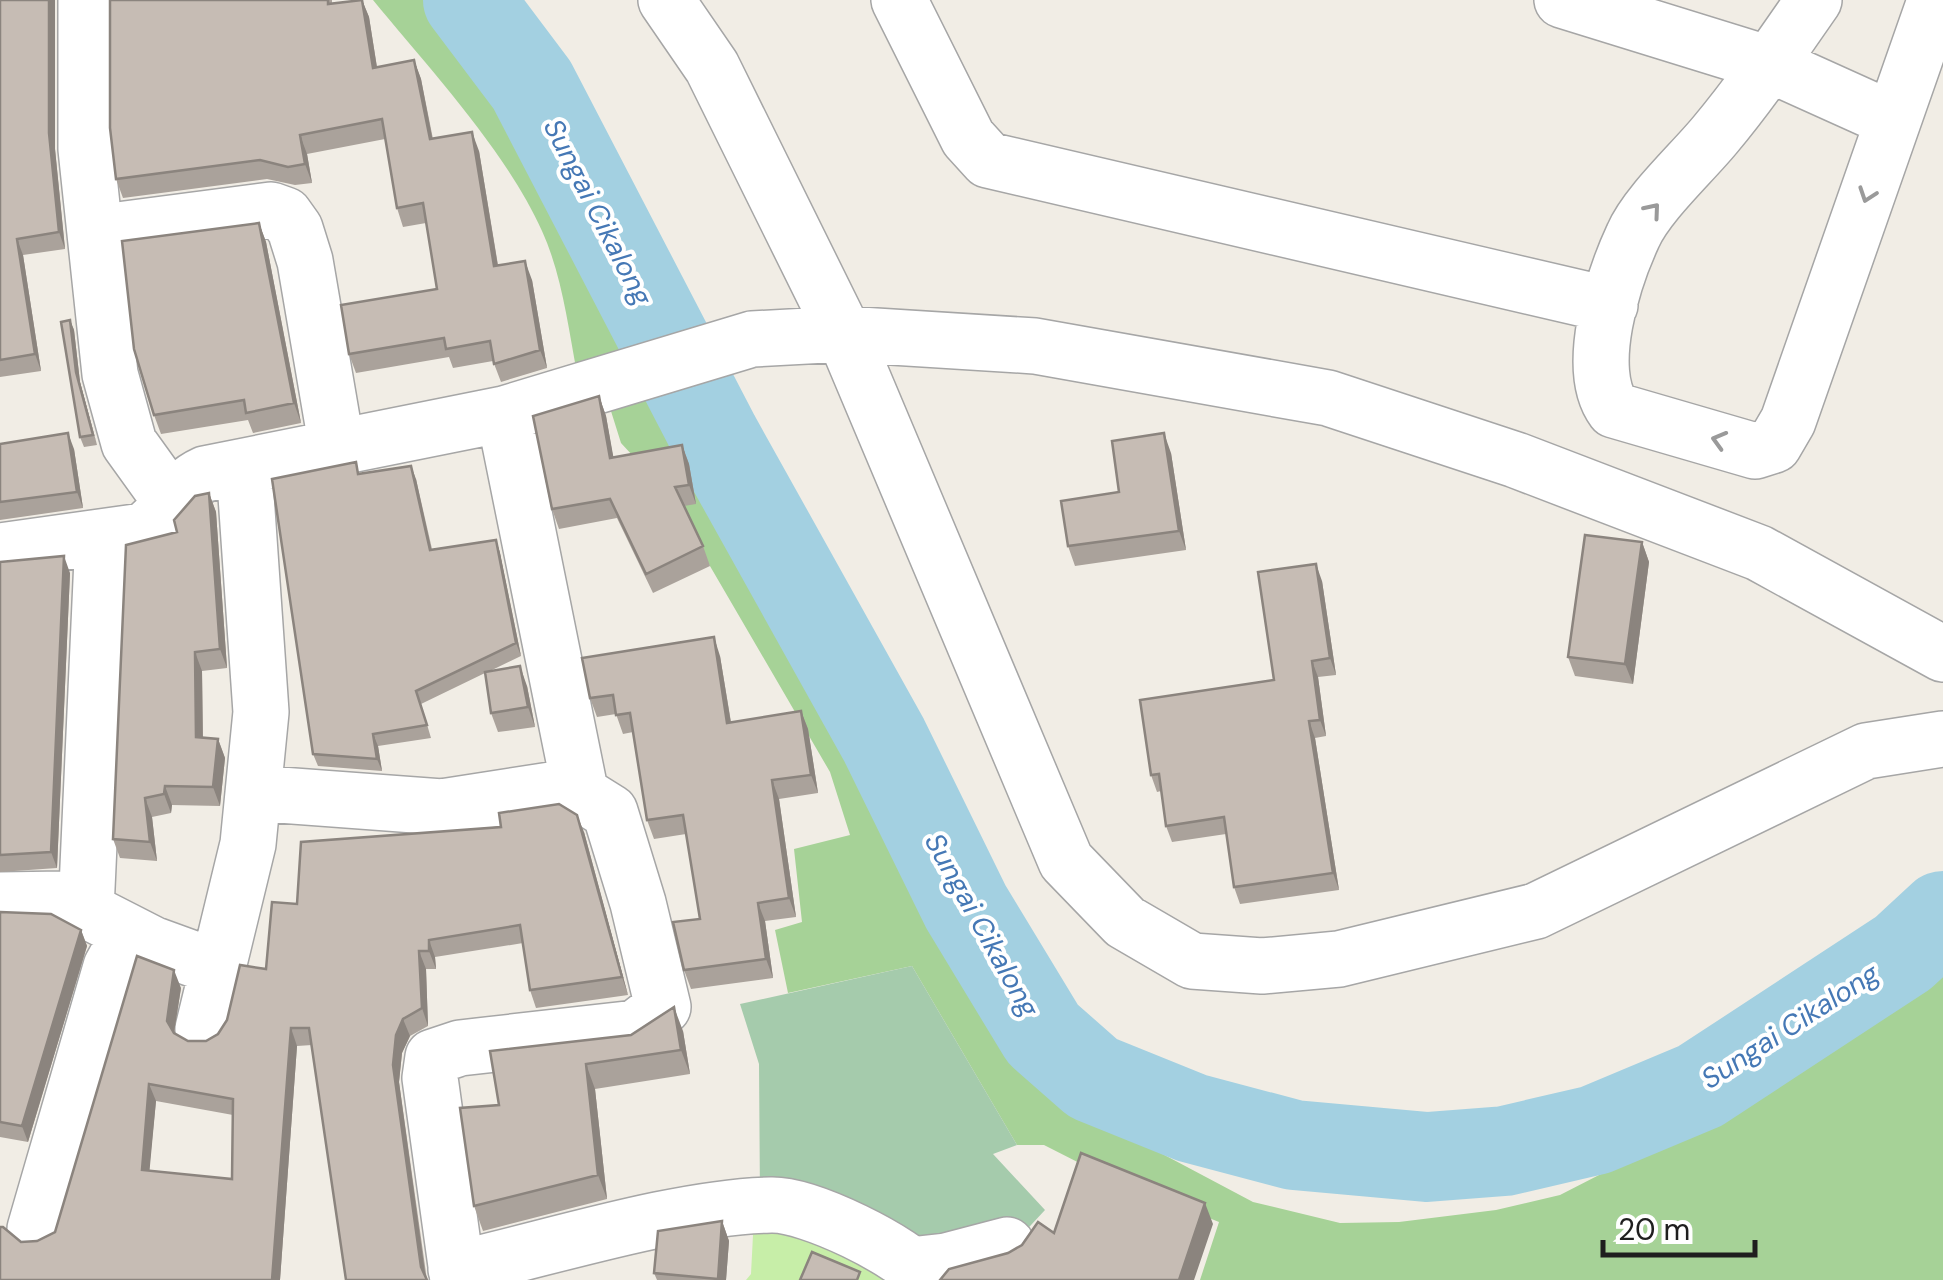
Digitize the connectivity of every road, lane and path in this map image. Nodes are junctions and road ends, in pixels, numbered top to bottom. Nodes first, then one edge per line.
1 (86, 0) edge
2 (666, 0) edge
3 (899, 0) edge
4 (1562, 0) edge
5 (1814, 0) edge
6 (1934, 4) dead end
7 (1770, 64) junction
8 (1893, 120) junction
9 (95, 233) junction
10 (1610, 305) junction
11 (844, 334) junction
12 (504, 414) junction
13 (337, 448) junction
14 (244, 467) junction
15 (170, 500) junction
16 (103, 537) junction
17 (0, 551) edge
18 (1943, 654) edge
19 (1943, 739) edge
20 (580, 790) junction
21 (254, 793) junction
22 (0, 900) edge
23 (108, 922) junction
24 (218, 968) junction
25 (203, 1029) dead end
26 (36, 1228) dead end
27 (1007, 1245) dead end
28 (919, 1272) edge
29 (457, 1274) edge

1 - 9 street
2 - 11 street
3 - 10 street
4 - 7 street
5 - 7 street
6 - 8 street
7 - 8 street
10 -> 7 street
8 -> 10 street
9 - 13 street
9 - 15 street
11 - 12 street
11 - 18 street
11 - 19 street
12 - 13 street
12 - 20 street
13 - 14 street
14 - 15 street
14 - 21 street
15 - 16 street
16 - 17 street
16 - 23 street
20 - 21 street
20 - 29 street
21 - 24 street
22 - 23 street
23 - 24 street
23 - 26 street
24 - 25 street
27 - 28 street
28 - 29 street

